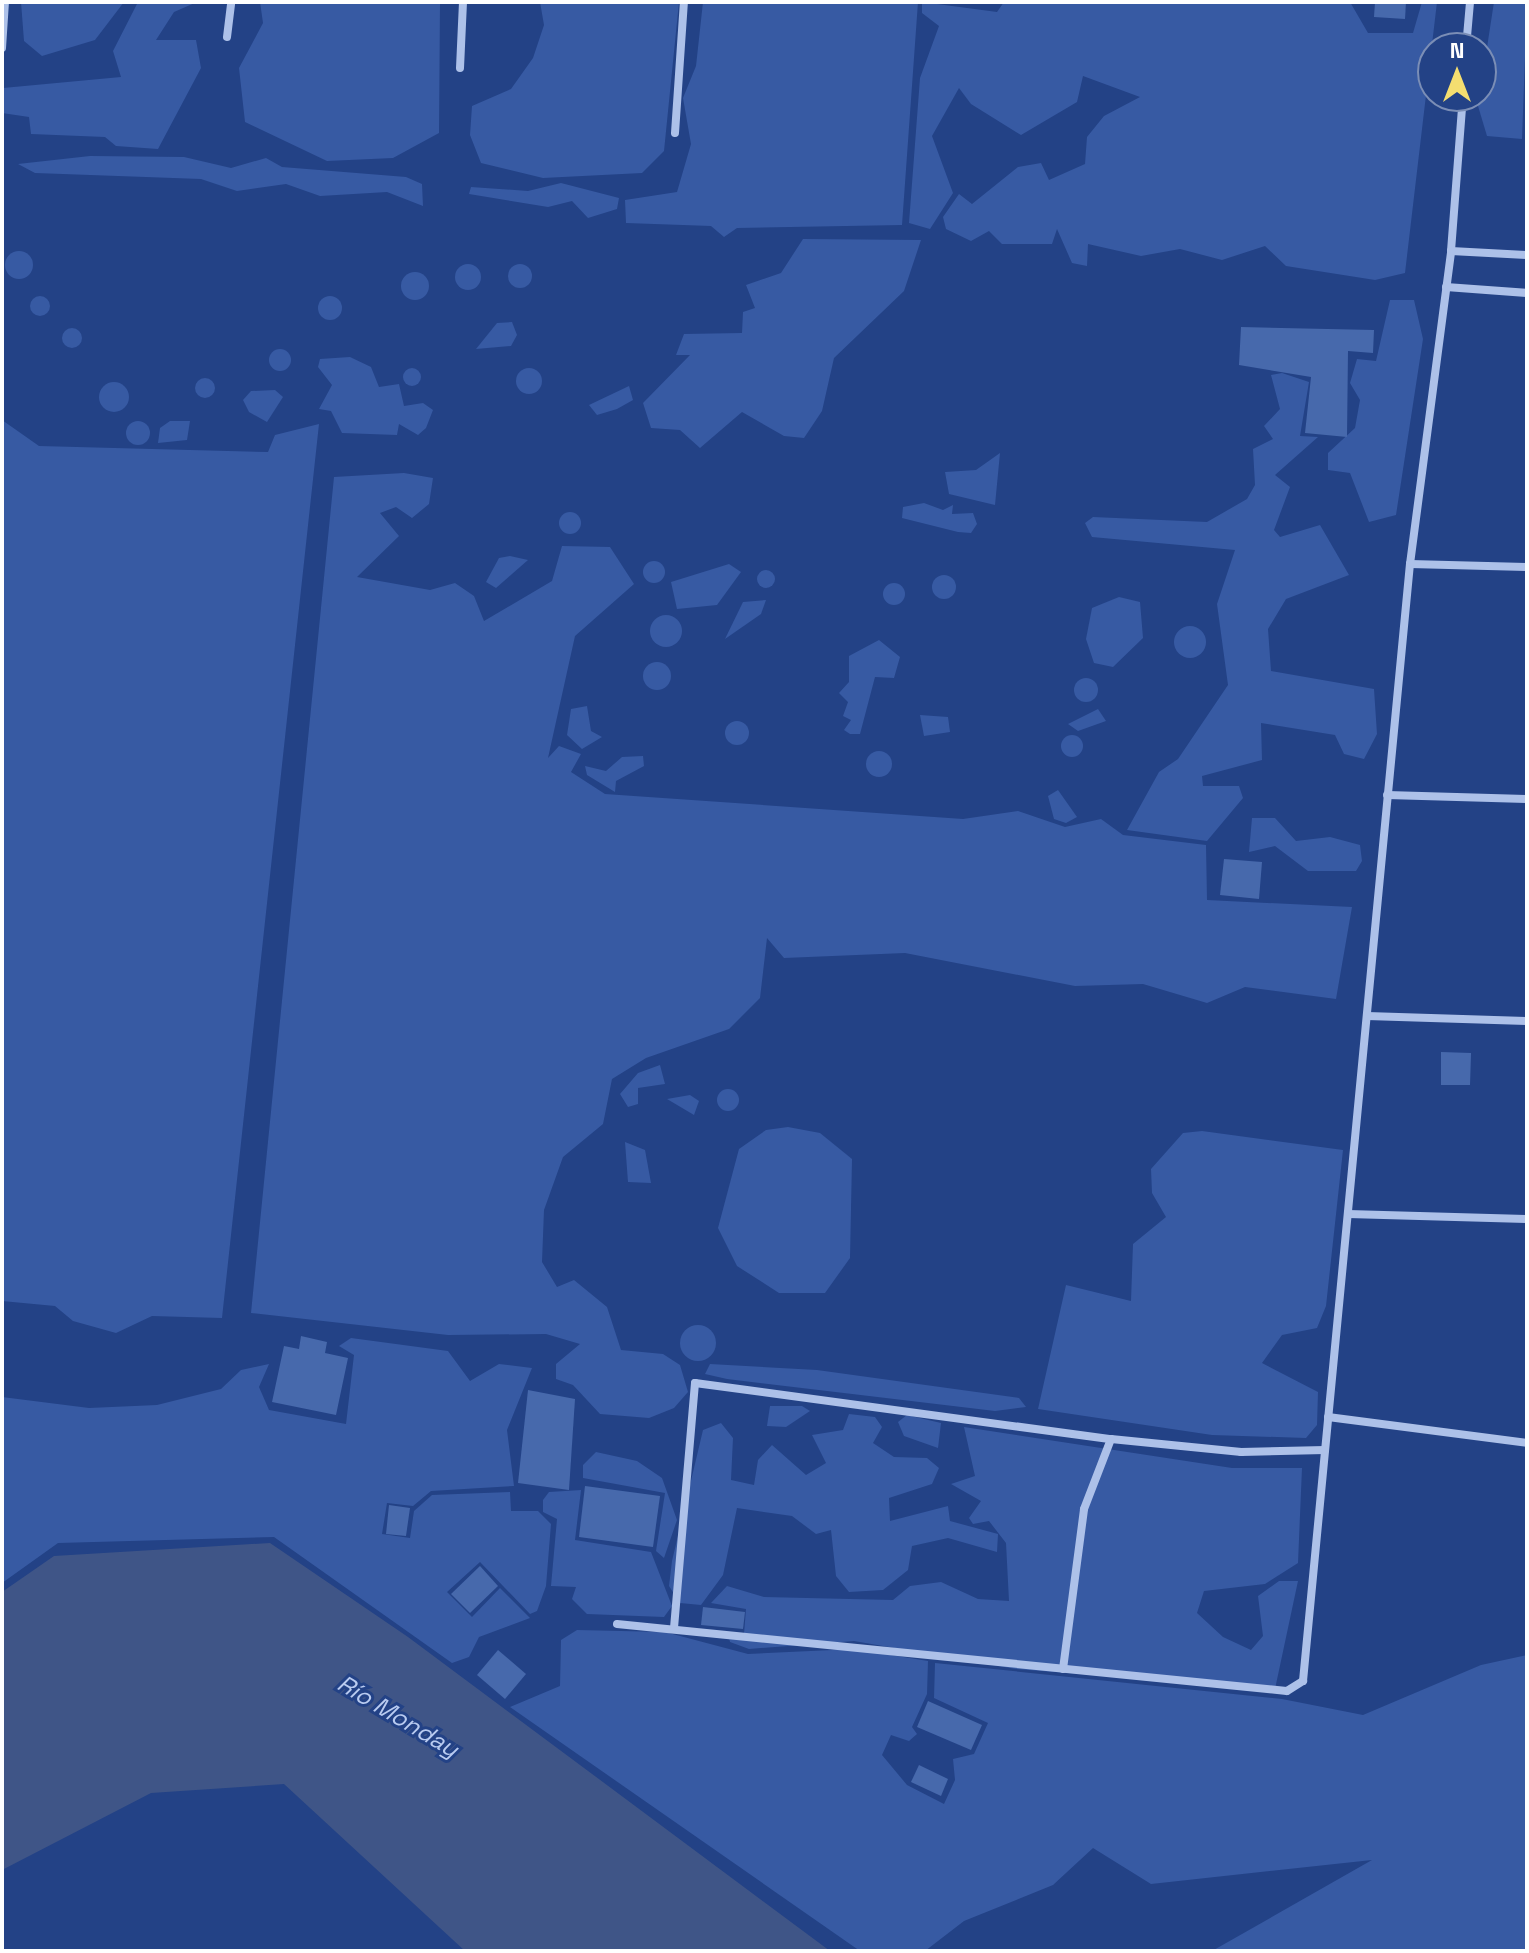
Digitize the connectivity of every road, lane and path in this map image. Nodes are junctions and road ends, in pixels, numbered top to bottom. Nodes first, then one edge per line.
1 (5, 2) edge
2 (231, 2) edge
3 (463, 2) edge
4 (684, 2) edge
5 (1470, 2) edge
6 (1467, 32) edge
7 (227, 37) dead end
8 (2, 48) edge
9 (460, 68) dead end
10 (1462, 112) edge
11 (675, 133) dead end
12 (1451, 251) junction
13 (1527, 255) edge
14 (1446, 287) junction
15 (1527, 293) edge
16 (1410, 564) junction
17 (1527, 567) edge
18 (1387, 795) junction
19 (1527, 799) edge
20 (1367, 1016) junction
21 (1527, 1021) edge
22 (1348, 1214) junction
23 (1527, 1219) edge
24 (1328, 1417) junction
25 (1111, 1439) junction
26 (1527, 1443) edge
27 (1325, 1450) junction
28 (617, 1624) dead end
29 (674, 1628) junction
30 (1063, 1669) junction

1 - 8 street
2 - 7 street
3 - 9 street
4 - 11 street
5 - 6 street
10 - 12 street
12 - 13 street
12 - 14 street
14 - 15 street
14 - 16 street
16 - 17 street
16 - 18 street
18 - 19 street
18 - 20 street
20 - 21 street
20 - 22 street
22 - 23 street
22 - 24 street
24 - 26 street
24 - 27 street
25 - 27 street
25 - 29 street
25 - 30 street
27 - 30 street
28 - 29 street
29 - 30 street

